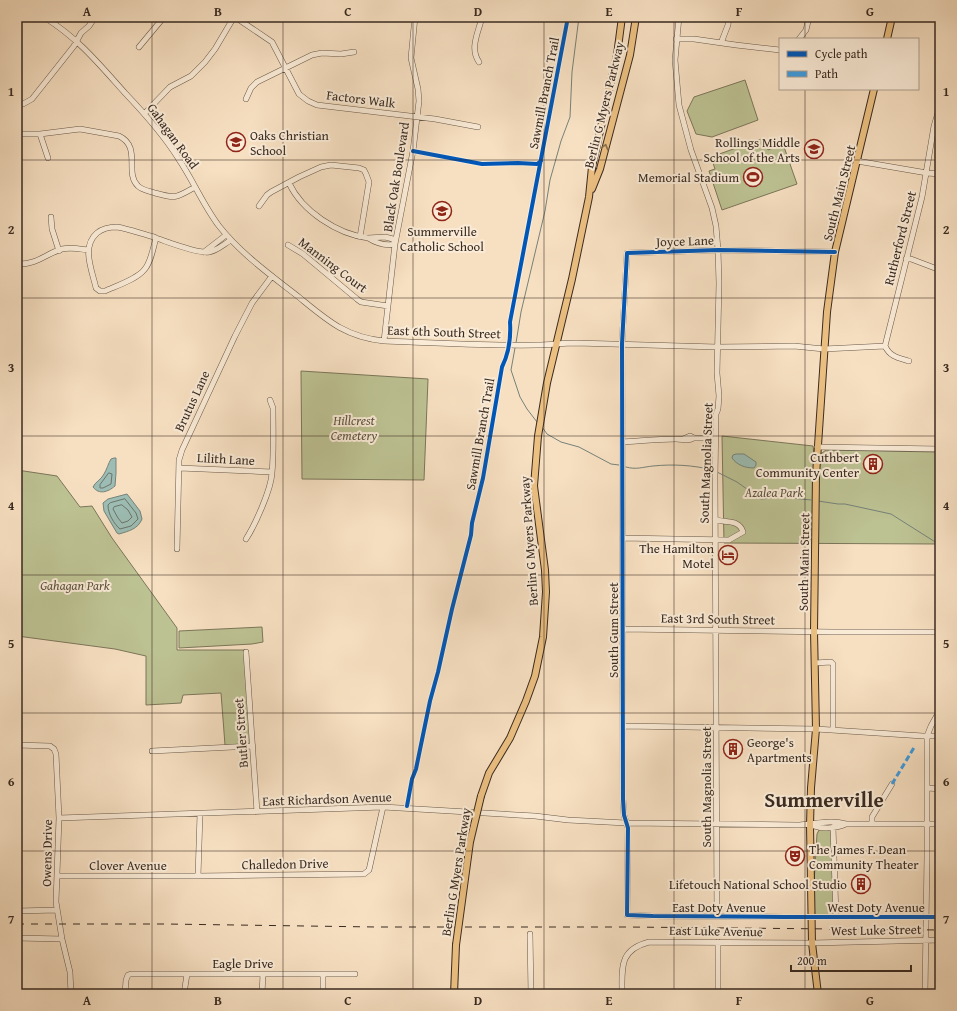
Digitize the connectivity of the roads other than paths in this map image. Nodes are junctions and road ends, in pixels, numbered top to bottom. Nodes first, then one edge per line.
1 (44, 17) edge
2 (95, 17) edge
3 (164, 17) edge
4 (235, 17) edge
5 (415, 17) edge
6 (482, 17) edge
7 (622, 17) edge
8 (636, 17) edge
9 (679, 17) edge
10 (730, 17) edge
11 (809, 17) edge
12 (892, 17) edge
13 (800, 38) edge
14 (887, 38) edge
15 (676, 39) junction
16 (77, 41) junction
17 (721, 43) junction
18 (140, 47) dead end
19 (779, 50) edge
20 (354, 52) dead end
21 (479, 62) dead end
22 (286, 68) junction
23 (874, 90) edge
24 (246, 99) dead end
25 (17, 104) edge
26 (940, 106) edge
27 (145, 113) junction
28 (417, 117) junction
29 (478, 127) dead end
30 (17, 134) edge
31 (40, 134) junction
32 (48, 158) dead end
33 (856, 162) junction
34 (927, 173) junction
35 (940, 174) edge
36 (289, 183) junction
37 (195, 187) junction
38 (589, 198) junction
39 (259, 206) dead end
40 (51, 217) dead end
41 (226, 235) junction
42 (360, 237) junction
43 (156, 238) junction
44 (231, 240) junction
45 (395, 244) junction
46 (288, 245) dead end
47 (88, 250) junction
48 (718, 250) junction
49 (60, 251) junction
50 (204, 252) junction
51 (835, 252) junction
52 (906, 259) junction
53 (17, 264) edge
54 (940, 270) edge
55 (273, 277) junction
56 (388, 306) junction
57 (384, 341) junction
58 (557, 343) junction
59 (622, 344) junction
60 (885, 346) junction
61 (717, 347) junction
62 (824, 349) junction
63 (909, 361) dead end
64 (270, 400) dead end
65 (715, 438) junction
66 (622, 442) junction
67 (817, 447) junction
68 (940, 449) edge
69 (179, 468) junction
70 (272, 472) junction
71 (715, 519) junction
72 (622, 538) junction
73 (715, 539) junction
74 (246, 540) dead end
75 (177, 549) dead end
76 (623, 630) junction
77 (716, 630) junction
78 (814, 632) junction
79 (940, 632) edge
80 (246, 652) dead end
81 (815, 663) junction
82 (940, 710) edge
83 (623, 726) junction
84 (716, 727) junction
85 (816, 729) junction
86 (833, 730) junction
87 (927, 736) junction
88 (940, 736) edge
89 (17, 745) edge
90 (253, 746) junction
91 (152, 751) dead end
92 (892, 784) dead end
93 (928, 788) junction
94 (940, 789) edge
95 (383, 807) junction
96 (257, 812) junction
97 (200, 814) junction
98 (59, 818) junction
99 (626, 823) junction
100 (717, 824) junction
101 (846, 824) junction
102 (872, 824) junction
103 (927, 824) junction
104 (940, 824) edge
105 (810, 825) junction
106 (833, 827) junction
107 (58, 876) junction
108 (198, 876) junction
109 (56, 902) junction
110 (57, 910) junction
111 (17, 911) edge
112 (43, 911) junction
113 (627, 915) joint
114 (836, 916) junction
115 (926, 916) junction
116 (717, 917) junction
117 (812, 917) junction
118 (940, 917) edge
119 (530, 934) dead end
120 (17, 938) edge
121 (62, 939) junction
122 (926, 940) junction
123 (940, 940) edge
124 (718, 942) junction
125 (812, 943) junction
126 (187, 974) junction
127 (263, 974) junction
128 (323, 974) junction
129 (355, 974) dead end
130 (71, 994) edge
131 (125, 994) edge
132 (184, 994) edge
133 (262, 994) edge
134 (323, 994) edge
135 (454, 994) edge
136 (531, 994) edge
137 (622, 994) edge
138 (718, 994) edge
139 (818, 994) edge
140 (925, 994) edge

1 - 16 street, Gahagan Road
2 - 16 street
3 - 18 street
4 - 22 street, Factors Walk
4 - 27 street
5 - 28 street, Black Oak Boulevard
6 - 21 street
7 - 38 main road, Berlin G Myers Parkway
38 -> 8 main road, Berlin G Myers Parkway
9 - 15 street, South Magnolia Street
10 - 17 street
11 - 13 street
12 - 14 main road
15 - 17 street
15 - 48 street, South Magnolia Street
16 - 25 street
16 - 27 street, Gahagan Road
17 - 19 street
20 - 22 street
22 - 24 street
22 - 28 street, Factors Walk
23 - 33 main road, South Main Street
26 - 34 street, Rutherford Street
27 - 37 street, Gahagan Road
28 - 29 street, Factors Walk
28 - 45 street, Black Oak Boulevard
30 - 31 street
31 - 32 street
31 - 37 street
33 - 34 street
33 - 51 main road, South Main Street
34 - 35 street
34 - 52 street, Rutherford Street
36 - 39 street
36 - 42 street
36 - 42 street
37 - 41 street, Gahagan Road
38 - 58 main road, Berlin G Myers Parkway
40 - 49 street
41 - 44 street, Gahagan Road
41 - 50 street
42 - 45 street
43 - 47 street
43 - 47 street
43 - 50 street
44 - 50 street
44 - 55 street, Gahagan Road
45 - 56 street, Black Oak Boulevard
46 - 56 street, Manning Court
47 - 49 street
48 - 51 street, Joyce Lane
48 - 59 street, Joyce Lane
48 - 61 street, South Magnolia Street
49 - 53 street
51 - 62 main road, South Main Street
52 - 54 street
52 - 60 street, Rutherford Street
55 - 57 street, East 6th South Street
55 - 69 street, Brutus Lane
56 - 57 street, Black Oak Boulevard
57 - 58 street, East 6th South Street
58 - 59 street, East 6th South Street
58 - 135 main road, Berlin G Myers Parkway, bridge
59 - 61 street, East 6th South Street
59 - 66 street, South Gum Street
60 - 62 street, East 6th South Street
60 - 63 street
61 - 62 street, East 6th South Street
61 - 65 street, South Magnolia Street
62 - 67 main road, South Main Street
64 - 70 street
65 - 66 street
65 - 71 street, South Magnolia Street
66 - 72 street, South Gum Street
67 - 68 street
67 - 78 main road, South Main Street
69 - 70 street, Lilith Lane
69 - 75 street, Brutus Lane
70 - 74 street
71 - 73 street, South Magnolia Street
71 - 73 street
72 - 73 street
72 - 76 street, South Gum Street
73 - 77 street, South Magnolia Street
76 - 77 street, East 3rd South Street
76 - 83 street, South Gum Street
77 - 78 street, East 3rd South Street
77 - 84 street, South Magnolia Street
78 - 79 street, East 3rd South Street
78 - 81 main road, South Main Street
80 - 90 street, Butler Street
81 - 85 main road, South Main Street
81 - 86 street
82 - 87 street
83 - 84 street
83 - 99 street, South Gum Street
84 - 85 street
84 - 100 street, South Magnolia Street
85 - 86 street
85 - 105 main road, South Main Street
86 - 87 street
87 - 88 street
87 - 93 street
89 - 98 street, Owens Drive
90 - 91 street
90 - 96 street, Butler Street
92 - 102 street
93 - 94 street
93 - 103 street
95 - 96 street, East Richardson Avenue
95 - 99 street, East Richardson Avenue
95 - 108 street, Challedon Drive
96 - 97 street, East Richardson Avenue
97 - 98 street, East Richardson Avenue
97 - 108 street
98 - 107 street, Owens Drive
99 - 100 street, East Richardson Avenue
99 - 113 street, South Gum Street
100 - 105 street, East Richardson Avenue
100 - 116 street, South Magnolia Street
101 - 102 street
101 - 105 street
101 - 106 street
102 - 103 street
103 - 104 street
103 - 115 street
105 - 106 street
105 - 117 main road, South Main Street
106 - 114 street
107 - 108 street, Clover Avenue
107 - 109 street, Owens Drive
109 - 110 street, Owens Drive
109 - 112 street
110 - 112 street
110 - 121 street, Owens Drive
111 - 112 street
113 - 116 street, East Doty Avenue
114 - 115 street, West Doty Avenue
114 - 117 street, West Doty Avenue
115 - 118 street, West Doty Avenue
115 - 122 street
116 - 117 street, East Doty Avenue
117 - 125 main road, South Main Street
119 - 136 street
120 - 121 street
121 - 130 street, Owens Drive
122 - 123 street, West Luke Street
122 - 125 street, West Luke Street
122 - 140 street
124 - 125 street, East Luke Avenue
124 - 137 street, East Luke Avenue
124 - 138 street
125 - 139 main road, South Main Street
126 - 127 street, Eagle Drive
126 - 131 street, Eagle Drive
126 - 132 street
127 - 128 street, Eagle Drive
127 - 133 street
128 - 129 street, Eagle Drive
128 - 134 street

